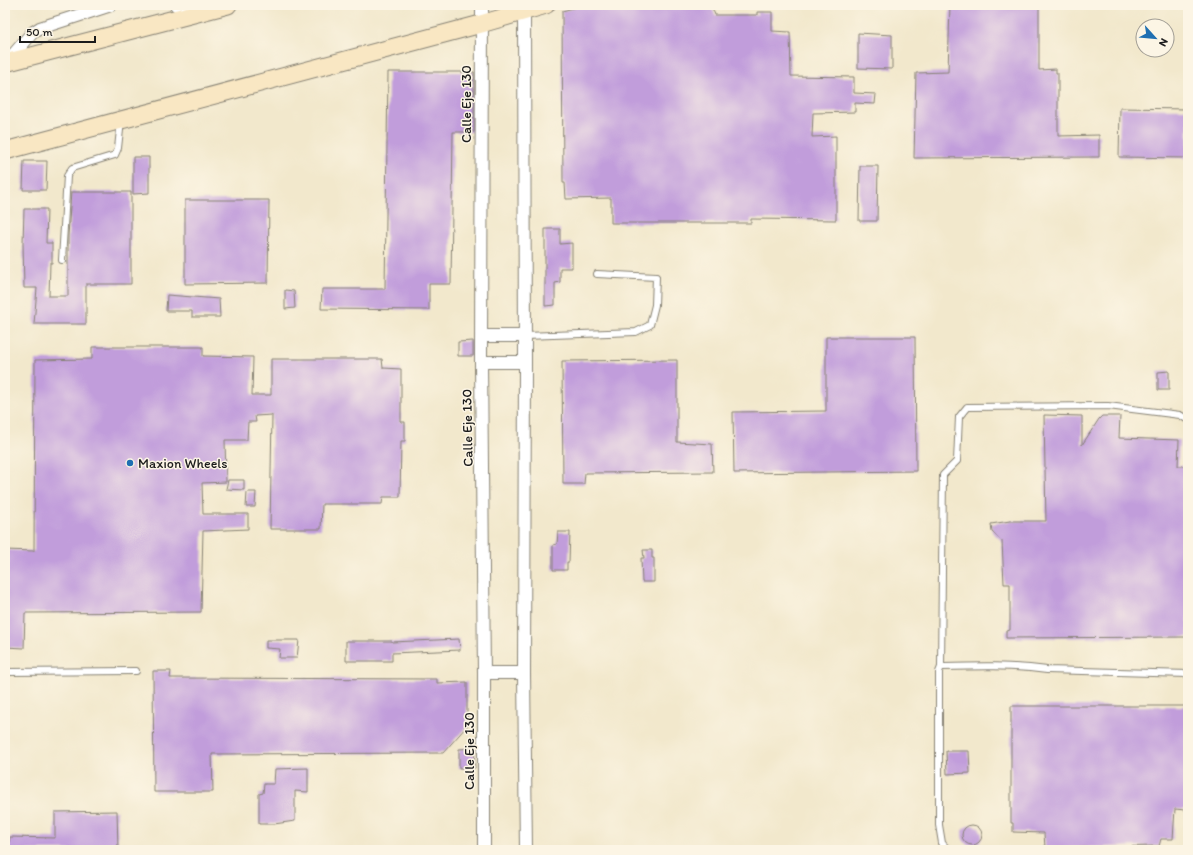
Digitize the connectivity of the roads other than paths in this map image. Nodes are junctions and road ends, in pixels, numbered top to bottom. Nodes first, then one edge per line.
1 (5, 5) edge
2 (111, 5) edge
3 (176, 5) edge
4 (228, 5) edge
5 (482, 5) edge
6 (546, 5) edge
7 (524, 8) edge
8 (5, 13) edge
9 (198, 13) junction
10 (481, 24) junction
11 (6, 62) edge
12 (121, 120) junction
13 (5, 151) edge
14 (62, 260) dead end
15 (597, 274) dead end
16 (482, 336) junction
17 (525, 336) junction
18 (481, 362) junction
19 (525, 362) junction
20 (1188, 420) edge
21 (942, 667) junction
22 (136, 671) dead end
23 (5, 672) edge
24 (484, 673) junction
25 (524, 673) junction
26 (1188, 674) edge
27 (484, 850) edge
28 (526, 850) edge
29 (948, 850) edge

1 - 8 lane
2 - 11 street
3 - 9 street
4 - 9 street
5 - 10 street, Calle Eje 130
6 - 7 street
7 - 10 street
7 - 17 street
9 - 11 street
10 - 12 street
10 - 16 street, Calle Eje 130
12 - 13 street
12 - 14 lane
15 - 17 lane
16 - 17 street
16 - 18 street, Calle Eje 130
17 - 19 street
18 - 19 street
18 - 24 street, Calle Eje 130
19 - 25 street
20 - 21 lane
21 - 26 lane
21 - 29 lane
22 - 23 lane
24 - 25 street
24 - 27 street, Calle Eje 130
25 - 28 street

